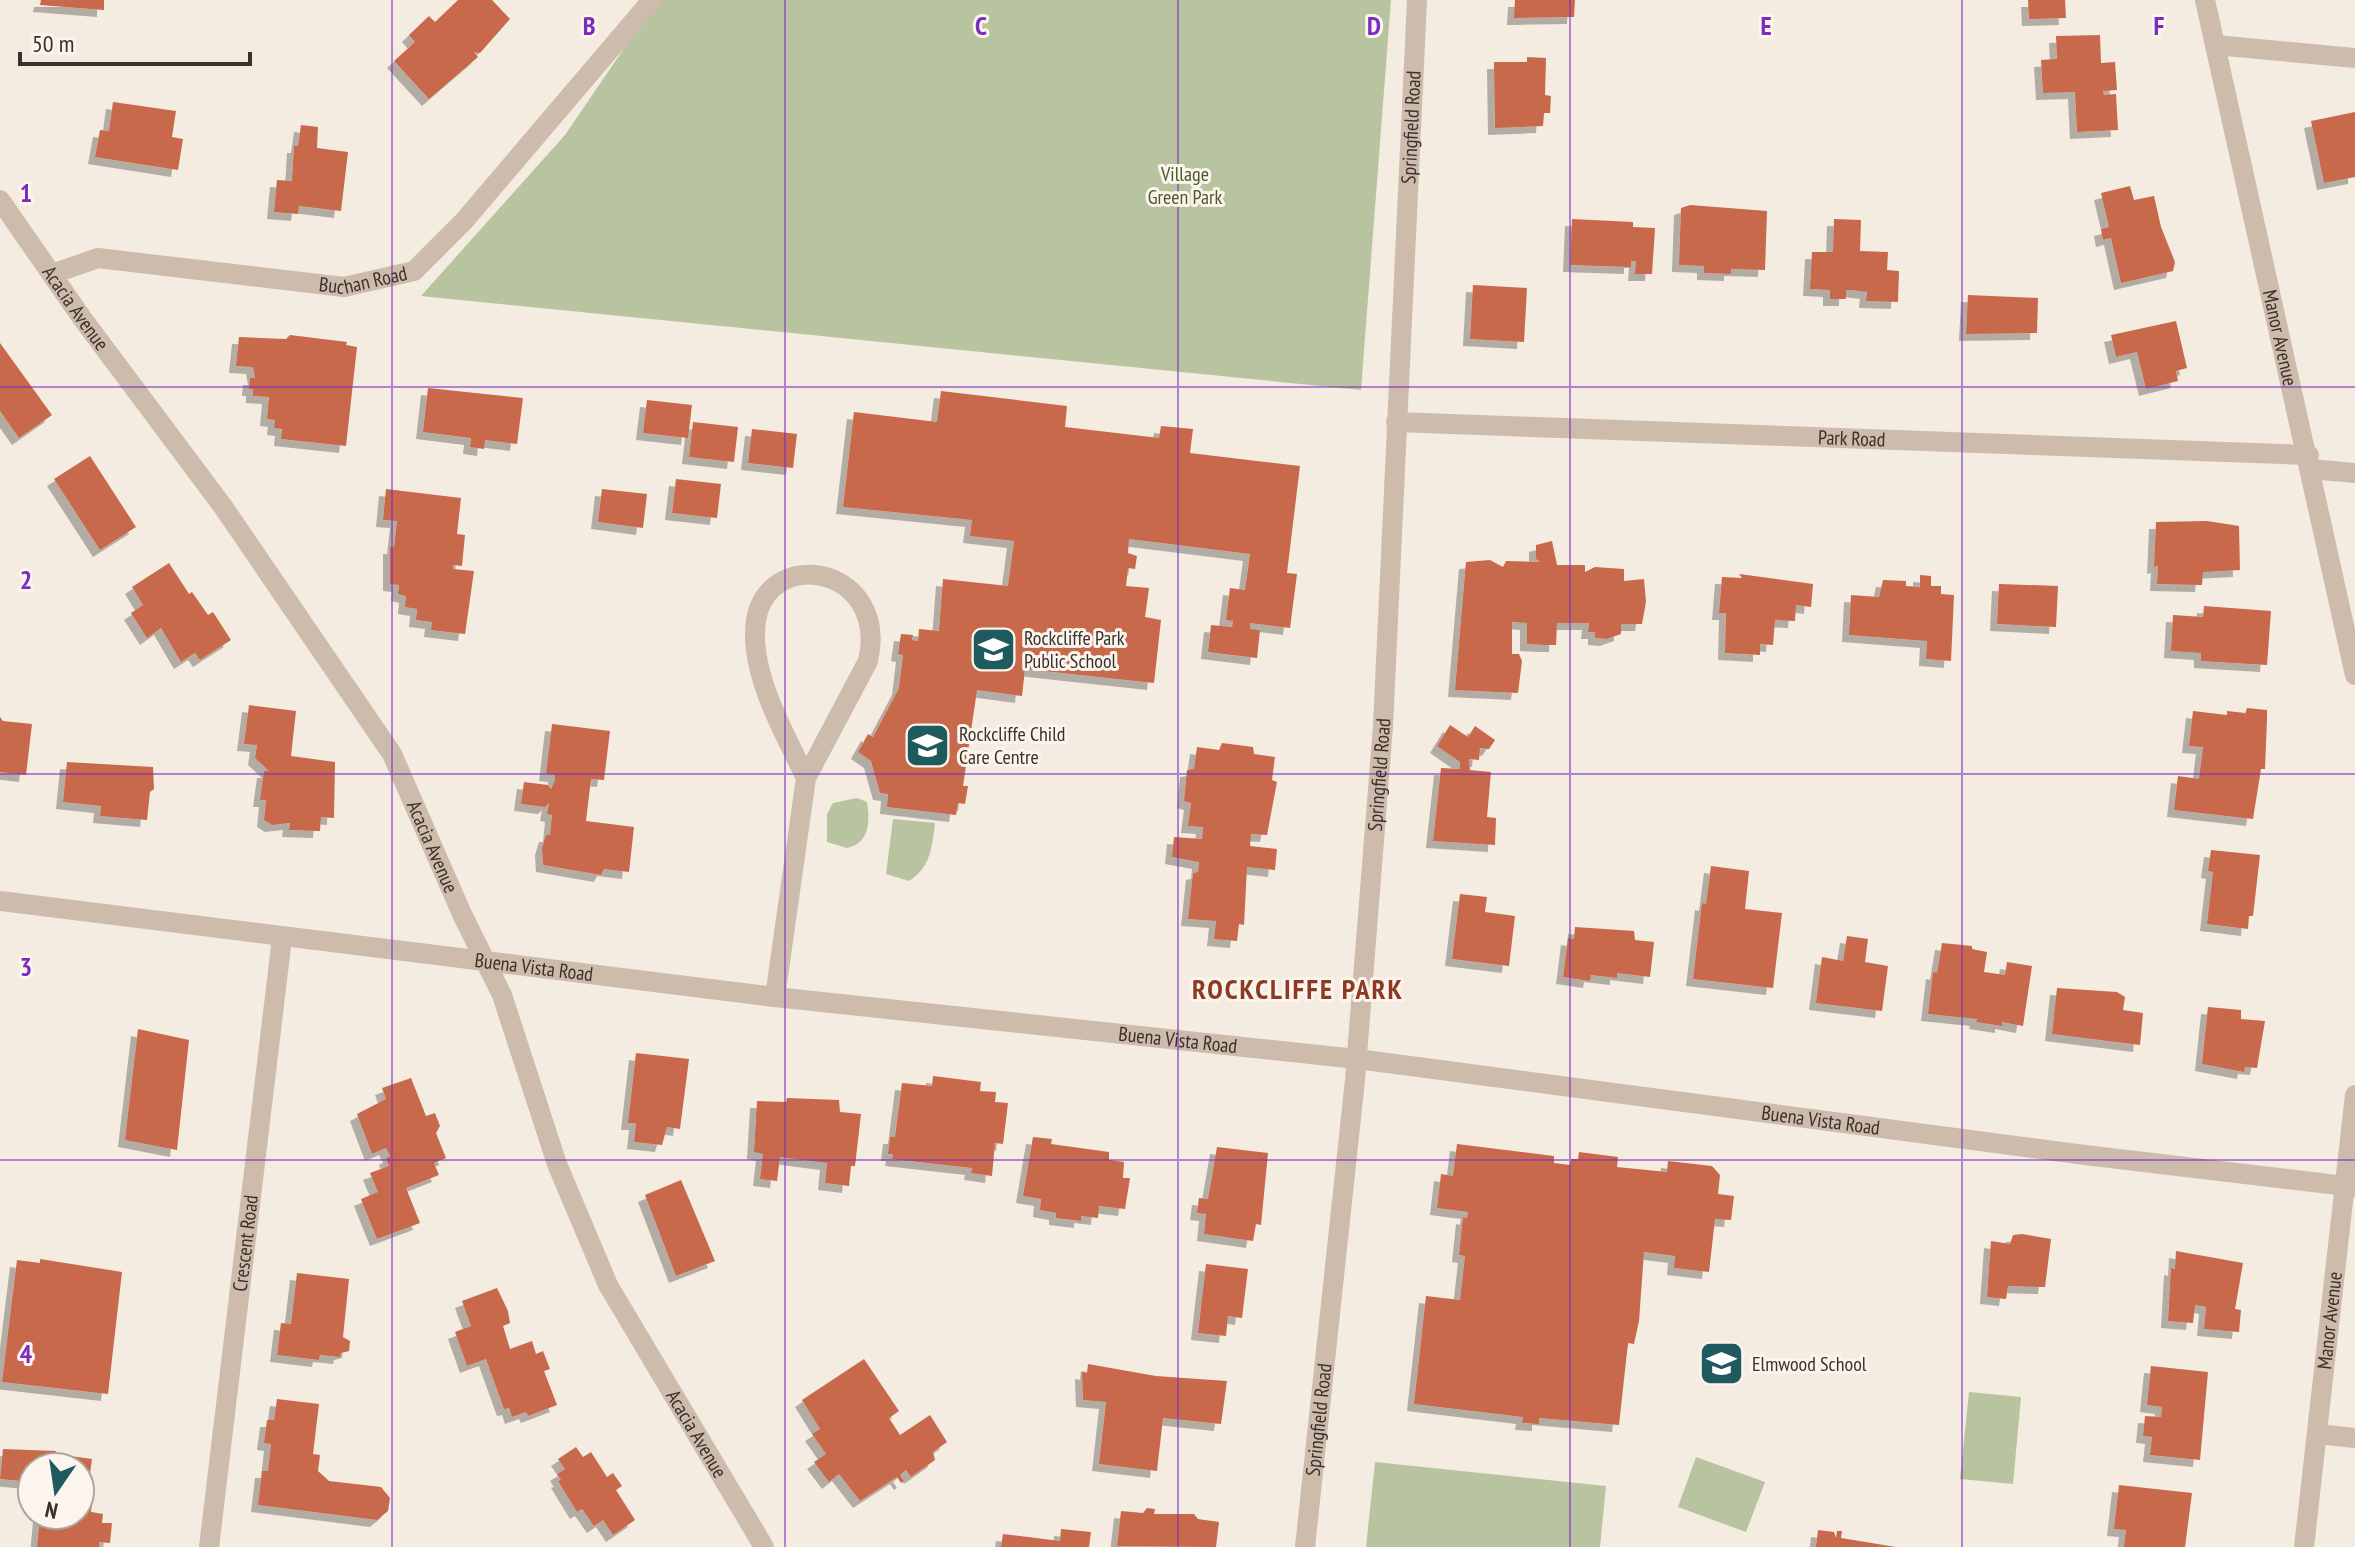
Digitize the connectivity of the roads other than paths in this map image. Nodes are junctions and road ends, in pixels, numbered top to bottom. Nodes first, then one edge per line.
1 (652, 0) edge
2 (1417, 0) edge
3 (2205, 0) edge
4 (2215, 45) junction
5 (2355, 58) edge
6 (0, 200) edge
7 (52, 274) junction
8 (1396, 422) junction
9 (2310, 462) junction
10 (2355, 473) edge
11 (2355, 675) edge
12 (806, 778) junction
13 (0, 901) edge
14 (282, 938) junction
15 (487, 962) junction
16 (775, 997) junction
17 (1357, 1059) junction
18 (2355, 1095) edge
19 (2350, 1186) edge
20 (2318, 1434) junction
21 (2355, 1438) edge
22 (209, 1547) edge
23 (764, 1547) edge
24 (1305, 1547) edge
25 (2304, 1547) edge

1 - 7 street, Buchan Road
2 - 8 street, Springfield Road
3 - 4 street, Manor Avenue
4 - 5 street
4 - 9 street, Manor Avenue
6 - 7 street, Acacia Avenue
7 - 15 street, Acacia Avenue
8 - 9 street, Park Road
8 - 17 street, Springfield Road
9 - 10 street, Park Road
9 - 11 street, Manor Avenue
12 - 12 street
12 - 16 street
13 - 14 street, Buena Vista Road
14 - 15 street, Buena Vista Road
14 - 22 street, Crescent Road
15 - 16 street, Buena Vista Road
15 - 23 street, Acacia Avenue
16 - 17 street, Buena Vista Road
17 - 19 street, Buena Vista Road
17 - 24 street, Springfield Road
18 - 19 street, Manor Avenue
19 - 20 street, Manor Avenue
20 - 21 street
20 - 25 street, Manor Avenue

